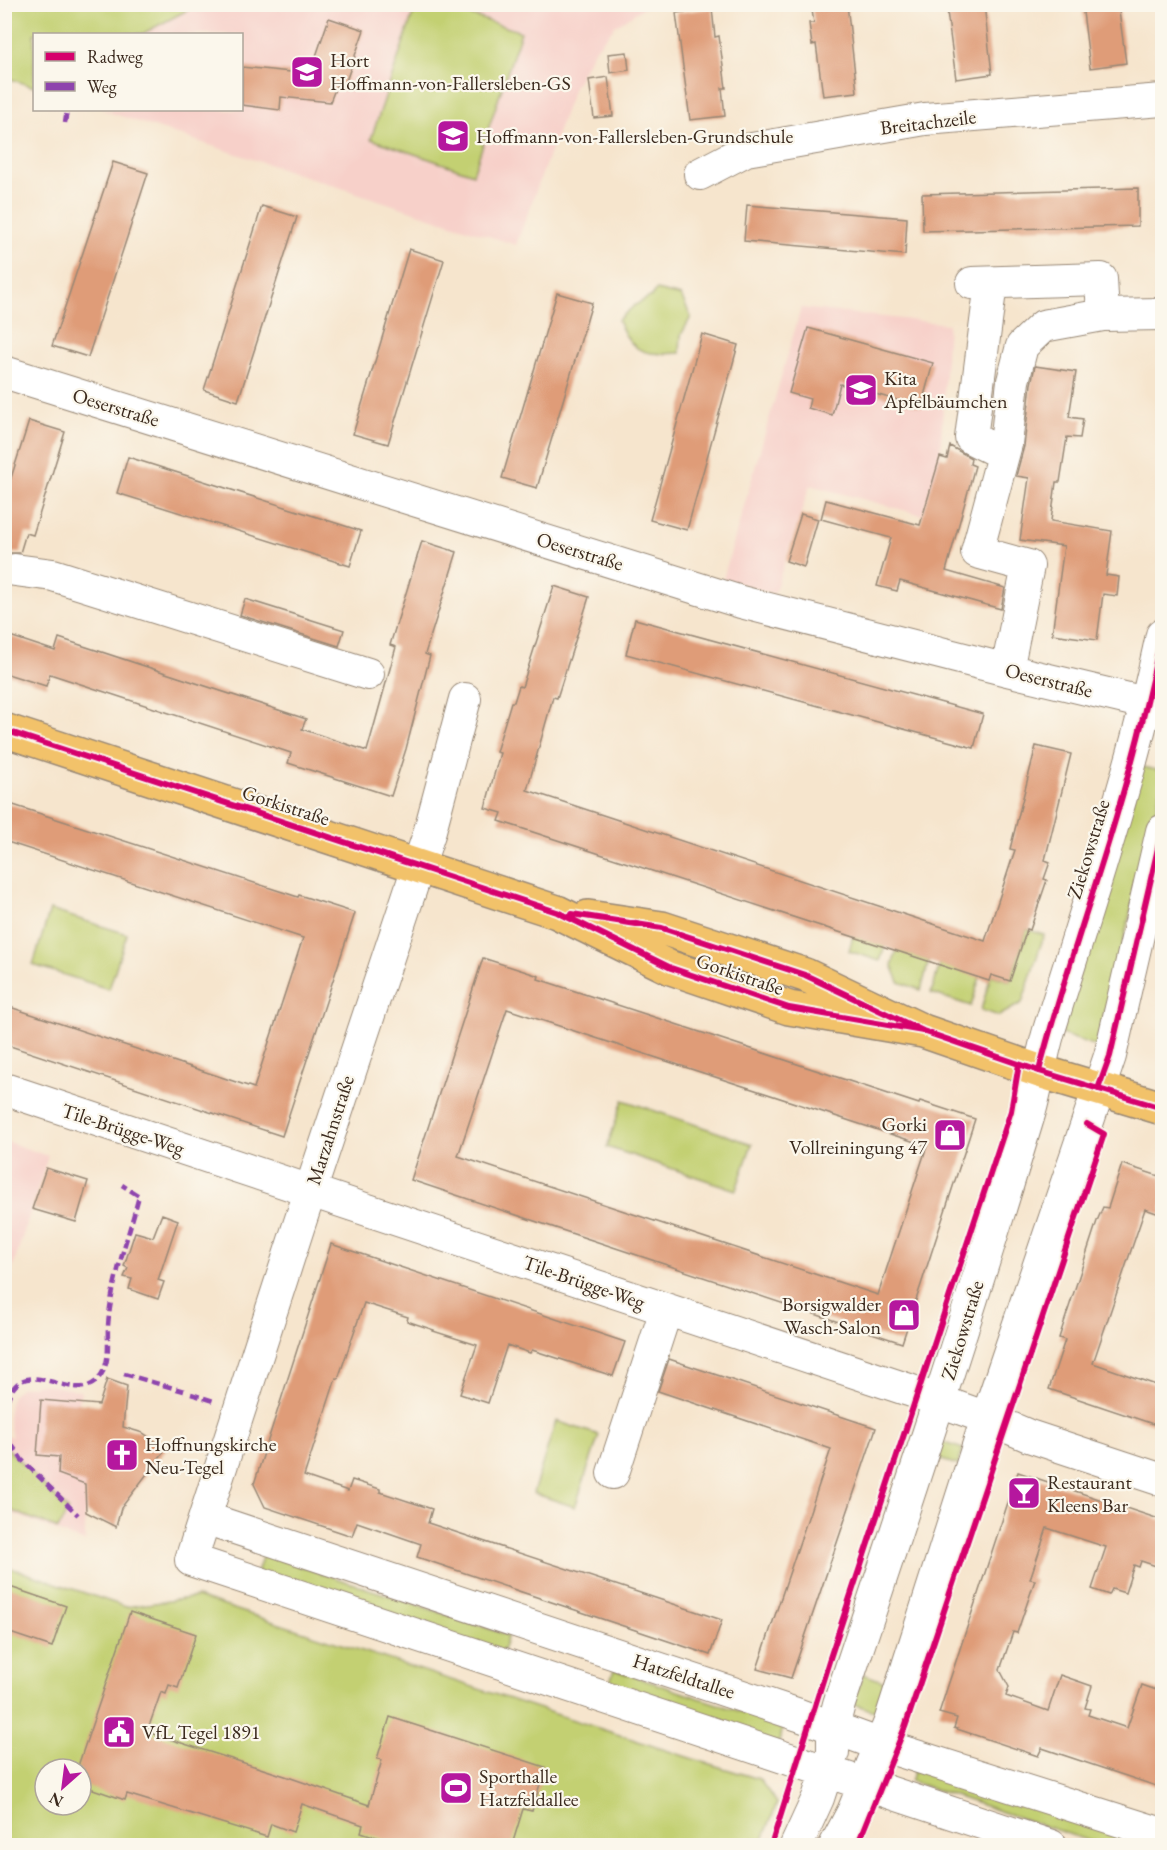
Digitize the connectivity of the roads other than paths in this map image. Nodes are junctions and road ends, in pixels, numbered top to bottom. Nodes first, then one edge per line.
1 (1162, 100) edge
2 (699, 174) dead end
3 (1162, 314) edge
4 (1103, 315) junction
5 (4, 372) edge
6 (1003, 454) junction
7 (15, 570) dead end
8 (1162, 635) edge
9 (1007, 670) junction
10 (368, 674) dead end
11 (465, 699) dead end
12 (1155, 705) edge
13 (4, 730) edge
14 (1162, 831) edge
15 (418, 866) junction
16 (1039, 1071) junction
17 (4, 1089) edge
18 (1098, 1089) junction
19 (1162, 1108) edge
20 (310, 1191) junction
21 (666, 1310) junction
22 (940, 1401) junction
23 (987, 1418) junction
24 (613, 1473) dead end
25 (1162, 1480) edge
26 (205, 1518) junction
27 (833, 1727) junction
28 (881, 1745) junction
29 (827, 1770) junction
30 (865, 1784) junction
31 (1162, 1834) edge
32 (796, 1845) edge
33 (835, 1845) edge
34 (1051, 1845) edge

1 - 2 street, Breitachzeile
3 - 4 street
4 - 6 street
4 - 6 street
5 - 9 street, Oeserstraße
6 - 9 street
7 - 10 street
8 - 12 street, Ziekowstraße
9 - 12 street, Oeserstraße
11 - 15 street, Marzahnstraße
12 - 16 street, Ziekowstraße
13 - 15 main road, Gorkistraße
14 - 18 street
15 - 16 main road, Gorkistraße
15 - 20 street, Marzahnstraße
16 - 18 main road, Gorkistraße
16 - 22 street, Ziekowstraße
17 - 20 street, Tile-Brügge-Weg
18 - 19 main road, Gorkistraße
18 - 23 street
20 - 21 street, Tile-Brügge-Weg
20 - 26 street, Marzahnstraße
21 - 22 street, Tile-Brügge-Weg
21 - 24 street
22 - 23 street, Tile-Brügge-Weg
22 - 27 street, Ziekowstraße
23 - 25 street, Tile-Brügge-Weg
23 - 28 street
26 - 27 street, Hatzfeldtallee
26 - 29 street, Marzahnstraße
27 - 28 street, Hatzfeldtallee
27 - 29 street, Ziekowstraße
28 - 30 street
28 - 31 street, Hatzfeldtallee
29 - 30 street
29 - 32 street, Ziekowstraße
30 - 33 street
30 - 34 street

